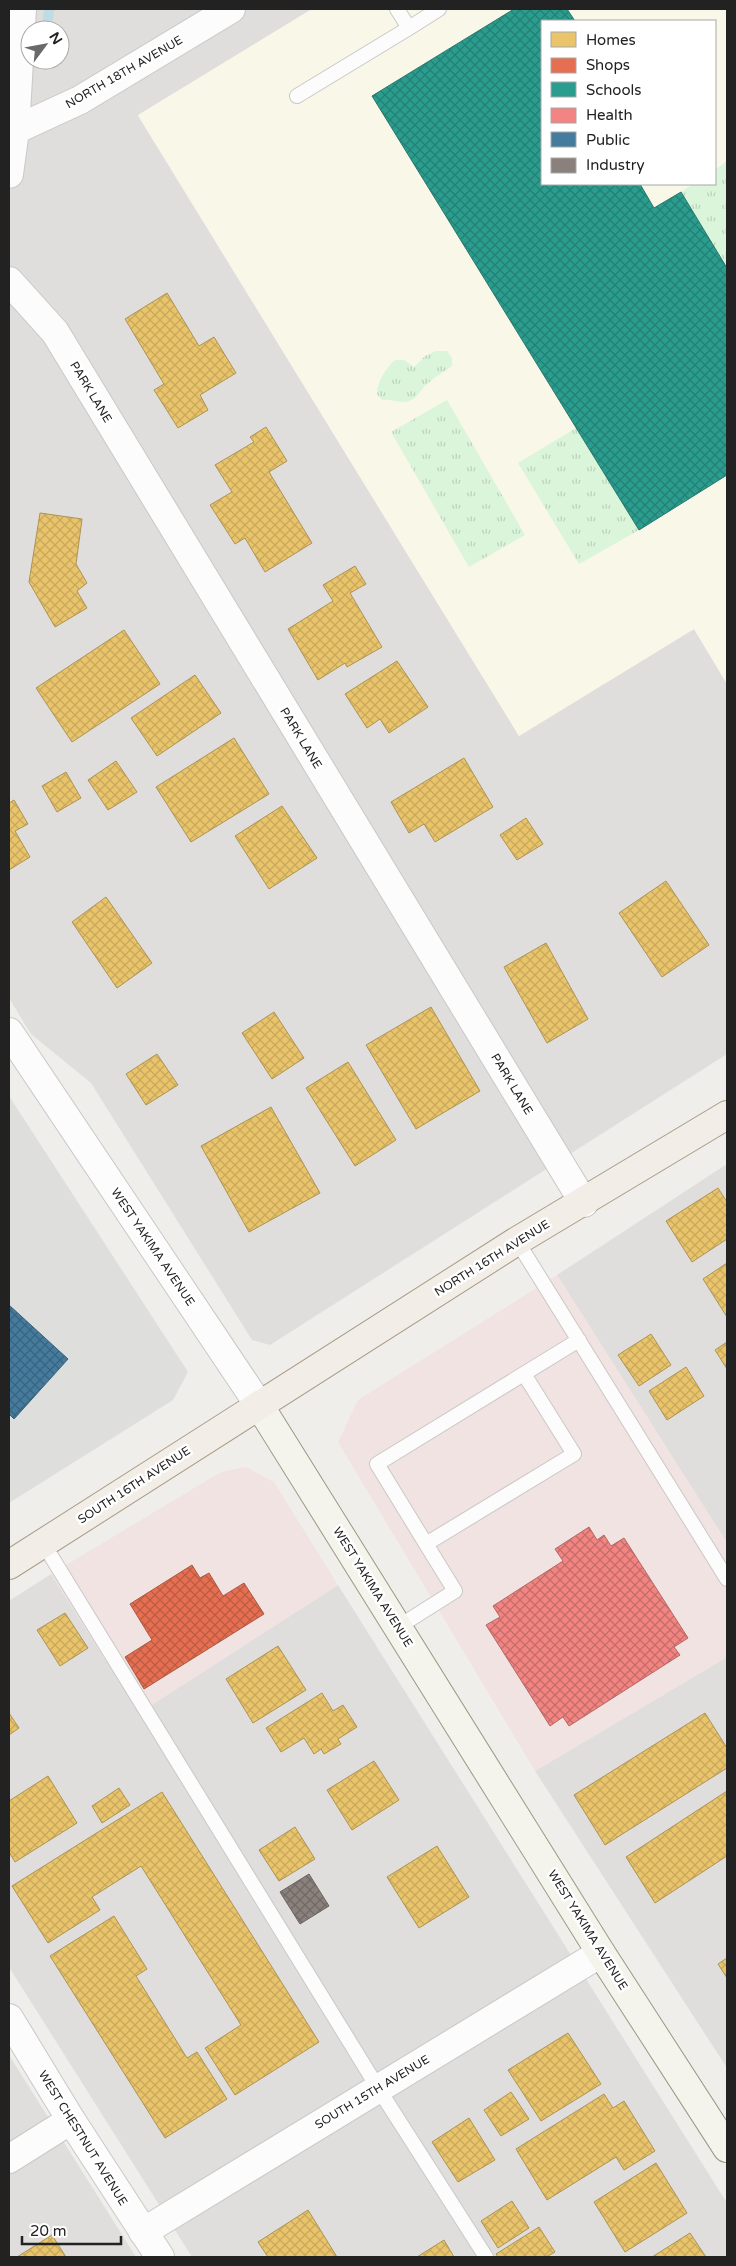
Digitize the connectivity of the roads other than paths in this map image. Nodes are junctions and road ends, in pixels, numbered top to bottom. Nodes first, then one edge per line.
1 (22, 9) edge
2 (231, 9) edge
3 (397, 9) edge
4 (439, 9) edge
5 (409, 28) junction
6 (296, 96) dead end
7 (15, 130) junction
8 (9, 174) edge
9 (9, 281) edge
10 (9, 1032) edge
11 (727, 1115) edge
12 (584, 1203) junction
13 (517, 1241) junction
14 (579, 1340) junction
15 (524, 1374) junction
16 (259, 1405) junction
17 (42, 1543) junction
18 (426, 1544) junction
19 (9, 1565) edge
20 (727, 1579) edge
21 (398, 1627) junction
22 (601, 1952) junction
23 (9, 2018) edge
24 (378, 2088) junction
25 (71, 2120) junction
26 (727, 2148) edge
27 (9, 2159) edge
28 (143, 2232) junction
29 (160, 2257) edge
30 (486, 2257) edge

1 - 7 street
2 - 7 street, NORTH 18TH AVENUE
3 - 5 lane
4 - 5 lane
5 - 6 lane
7 - 8 street
9 - 12 street, PARK LANE
10 - 16 street, WEST YAKIMA AVENUE
11 - 12 main road, NORTH 16TH AVENUE
12 - 13 main road, NORTH 16TH AVENUE
13 - 14 lane
13 - 16 main road, NORTH 16TH AVENUE
14 - 15 lane
14 - 20 lane
15 - 18 lane
15 - 18 lane
16 - 17 main road, SOUTH 16TH AVENUE
16 - 21 main road, WEST YAKIMA AVENUE
17 - 19 main road, SOUTH 16TH AVENUE
17 - 24 lane
18 - 21 lane
21 - 22 main road, WEST YAKIMA AVENUE
22 - 24 street, SOUTH 15TH AVENUE
22 - 26 main road, WEST YAKIMA AVENUE
23 - 25 street, WEST CHESTNUT AVENUE
24 - 28 street, SOUTH 15TH AVENUE
24 - 30 lane
25 - 27 street
25 - 28 street, WEST CHESTNUT AVENUE
28 - 29 street, WEST CHESTNUT AVENUE

